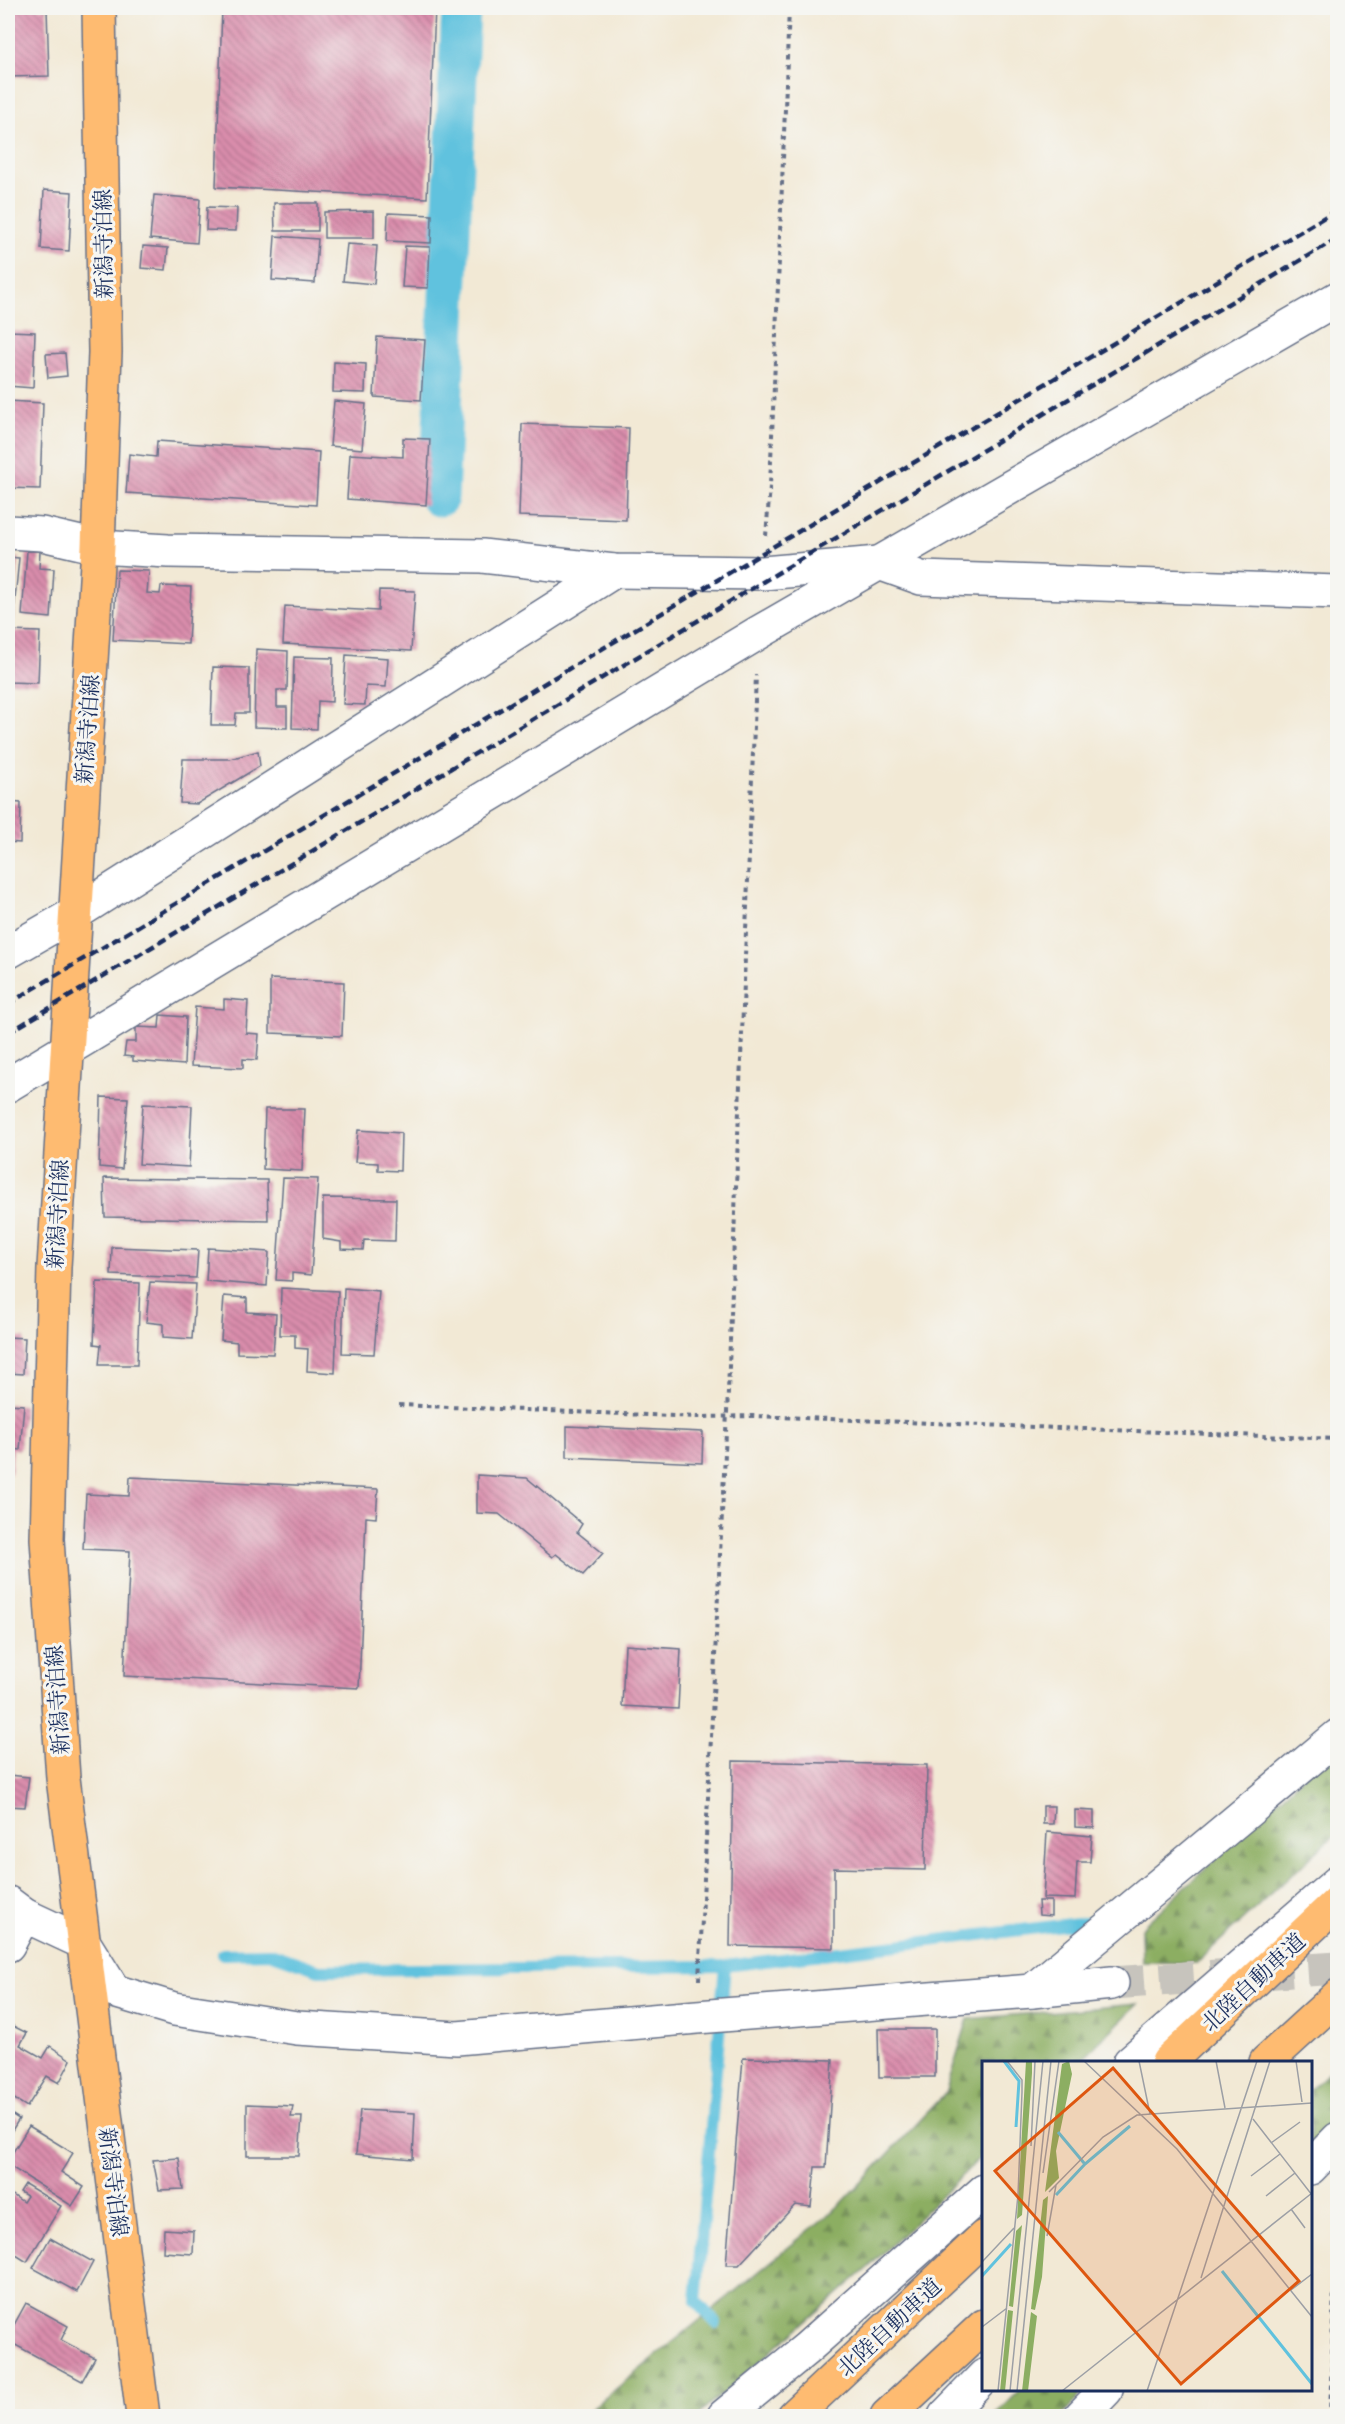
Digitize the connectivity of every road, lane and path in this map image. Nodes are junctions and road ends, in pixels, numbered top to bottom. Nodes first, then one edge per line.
1 (99, 8) edge
2 (789, 8) edge
3 (1338, 298) edge
4 (8, 532) edge
5 (98, 547) junction
6 (879, 563) junction
7 (614, 571) junction
8 (763, 573) junction
9 (1338, 592) edge
10 (758, 633) junction
11 (76, 912) junction
12 (8, 952) edge
13 (67, 1049) junction
14 (8, 1085) edge
15 (399, 1405) dead end
16 (727, 1416) junction
17 (1338, 1439) edge
18 (1338, 1736) edge
19 (1338, 1882) edge
20 (1338, 1902) edge
21 (16, 1909) edge
22 (84, 1943) junction
23 (8, 1945) edge
24 (1112, 1983) tunnel mouth
25 (1032, 1991) junction
26 (1337, 1996) edge
27 (697, 2017) junction
28 (1131, 2061) edge
29 (1169, 2061) edge
30 (1267, 2061) edge
31 (1277, 2061) edge
32 (1338, 2139) edge
33 (1312, 2167) edge
34 (1337, 2184) edge
35 (982, 2193) edge
36 (982, 2239) edge
37 (982, 2328) edge
38 (982, 2378) edge
39 (1105, 2391) edge
40 (143, 2416) edge
41 (724, 2416) edge
42 (794, 2416) edge
43 (887, 2416) edge
44 (945, 2416) edge
45 (1081, 2416) edge
46 (1330, 2416) edge

1 - 5 main road, 新潟寺泊線
2 - 8 path
3 - 6 street
4 - 5 street
5 - 7 street
5 - 11 main road, 新潟寺泊線
6 - 8 street
6 - 9 street
6 - 10 street
7 - 8 street
7 - 11 street
10 - 13 street
10 - 16 path
11 - 12 street
11 - 13 main road, 新潟寺泊線
13 - 14 street
13 - 22 main road, 新潟寺泊線
15 - 16 path
16 - 17 path
16 - 27 path
18 - 25 street
19 - 28 street
20 - 29 main road, 北陸自動車道
21 - 22 street
21 - 23 street
22 - 27 street
22 - 40 main road, 新潟寺泊線
24 - 25 street
25 - 27 street
26 - 30 main road
26 - 31 street
32 - 33 street
34 - 46 path
35 - 41 street
36 - 42 main road, 北陸自動車道
37 - 43 main road
38 - 44 street
39 - 45 street

